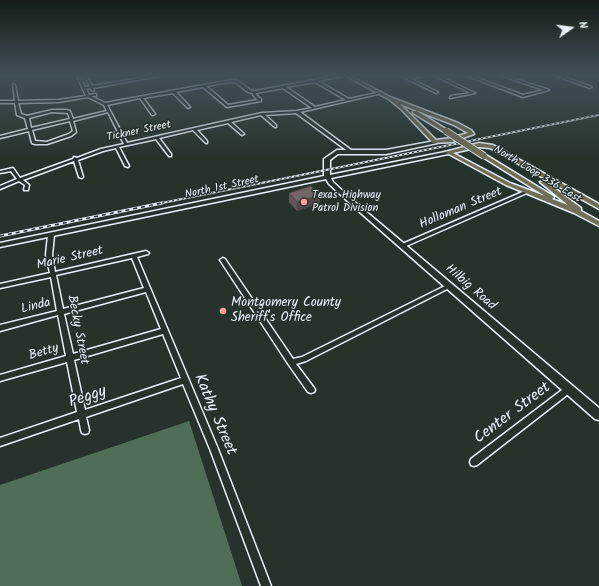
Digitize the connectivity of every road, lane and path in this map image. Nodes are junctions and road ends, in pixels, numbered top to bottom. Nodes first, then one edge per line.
1 (16, 103) edge
2 (108, 103) edge
3 (145, 103) edge
4 (185, 103) edge
5 (224, 103) edge
6 (242, 103) edge
7 (307, 103) edge
8 (334, 103) edge
9 (397, 103) edge
10 (399, 103) edge
11 (404, 103) edge
12 (105, 104) joint
13 (188, 107) dead end
14 (314, 108) junction
15 (109, 111) junction
16 (296, 112) junction
17 (153, 114) dead end
18 (262, 114) junction
19 (27, 117) junction
20 (71, 119) junction
21 (229, 122) junction
22 (275, 126) dead end
23 (30, 129) junction
24 (194, 129) junction
25 (242, 134) dead end
26 (0, 137) edge
27 (157, 138) junction
28 (206, 142) dead end
29 (434, 142) junction
30 (126, 144) junction
31 (117, 146) junction
32 (350, 151) junction
33 (448, 152) junction
34 (170, 155) dead end
35 (75, 158) junction
36 (518, 162) junction
37 (127, 166) dead end
38 (0, 172) edge
39 (327, 176) junction
40 (81, 177) dead end
41 (20, 179) junction
42 (0, 188) edge
43 (26, 189) dead end
44 (527, 192) junction
45 (599, 206) edge
46 (576, 211) junction
47 (585, 216) junction
48 (599, 224) edge
49 (51, 235) junction
50 (0, 245) edge
51 (402, 246) junction
52 (146, 253) dead end
53 (134, 256) junction
54 (223, 260) dead end
55 (54, 274) junction
56 (0, 286) edge
57 (449, 286) junction
58 (147, 290) junction
59 (61, 313) junction
60 (0, 328) edge
61 (164, 331) junction
62 (70, 358) junction
63 (291, 363) junction
64 (0, 378) edge
65 (184, 380) junction
66 (569, 389) junction
67 (311, 390) dead end
68 (83, 414) junction
69 (599, 415) edge
70 (86, 430) dead end
71 (0, 442) edge
72 (474, 462) dead end
73 (266, 586) edge

1 - 19 street
2 - 12 street
3 - 17 street
4 - 13 street
5 - 6 street
7 - 14 street
8 - 14 street, Tickner Street
9 - 29 main road
10 - 46 main road, North Loop 336 East, bridge
11 - 29 main road
12 - 15 street
14 - 16 street, Tickner Street
15 - 20 street
15 - 30 street
16 - 18 street, Tickner Street
16 - 32 street
18 - 21 street, Tickner Street
18 - 22 street
19 - 20 street
19 - 23 street
20 - 23 street
20 - 23 street
21 - 24 street, Tickner Street
21 - 25 street
23 - 26 street
24 - 27 street, Tickner Street
24 - 28 street
27 - 30 street, Tickner Street
27 - 34 street
29 - 32 street
30 - 31 street, Tickner Street
31 - 35 street, Tickner Street
31 - 37 street
32 - 39 street
33 - 36 main road
33 - 39 street, North 1st Street
33 - 44 main road
35 - 40 street
35 - 41 street, Tickner Street
36 - 45 main road
36 - 47 main road
38 - 41 street
39 - 49 street, North 1st Street
39 - 51 street, Hilbig Road
41 - 42 street, Tickner Street
41 - 43 street
44 - 46 main road
44 - 51 street, Holloman Street
46 - 47 main road, North Loop 336 East
47 - 48 main road, North Loop 336 East
49 - 50 street, North 1st Street
49 - 55 street, Becky Street
51 - 57 street, Hilbig Road
52 - 53 street, Marie Street
53 - 55 street, Marie Street
53 - 58 street, Kathy Street
54 - 63 street
55 - 56 street, Marie Street
55 - 59 street, Becky Street
57 - 63 street
57 - 66 street, Hilbig Road
58 - 59 street, Linda
58 - 61 street, Kathy Street
59 - 60 street, Linda
59 - 62 street, Becky Street
61 - 62 street, Betty
61 - 65 street, Kathy Street
62 - 64 street, Betty
62 - 68 street, Becky Street
63 - 67 street
65 - 68 street, Peggy
65 - 73 street, Kathy Street
66 - 69 street, Hilbig Road
66 - 72 street, Center Street
68 - 70 street, Becky Street
68 - 71 street, Peggy

